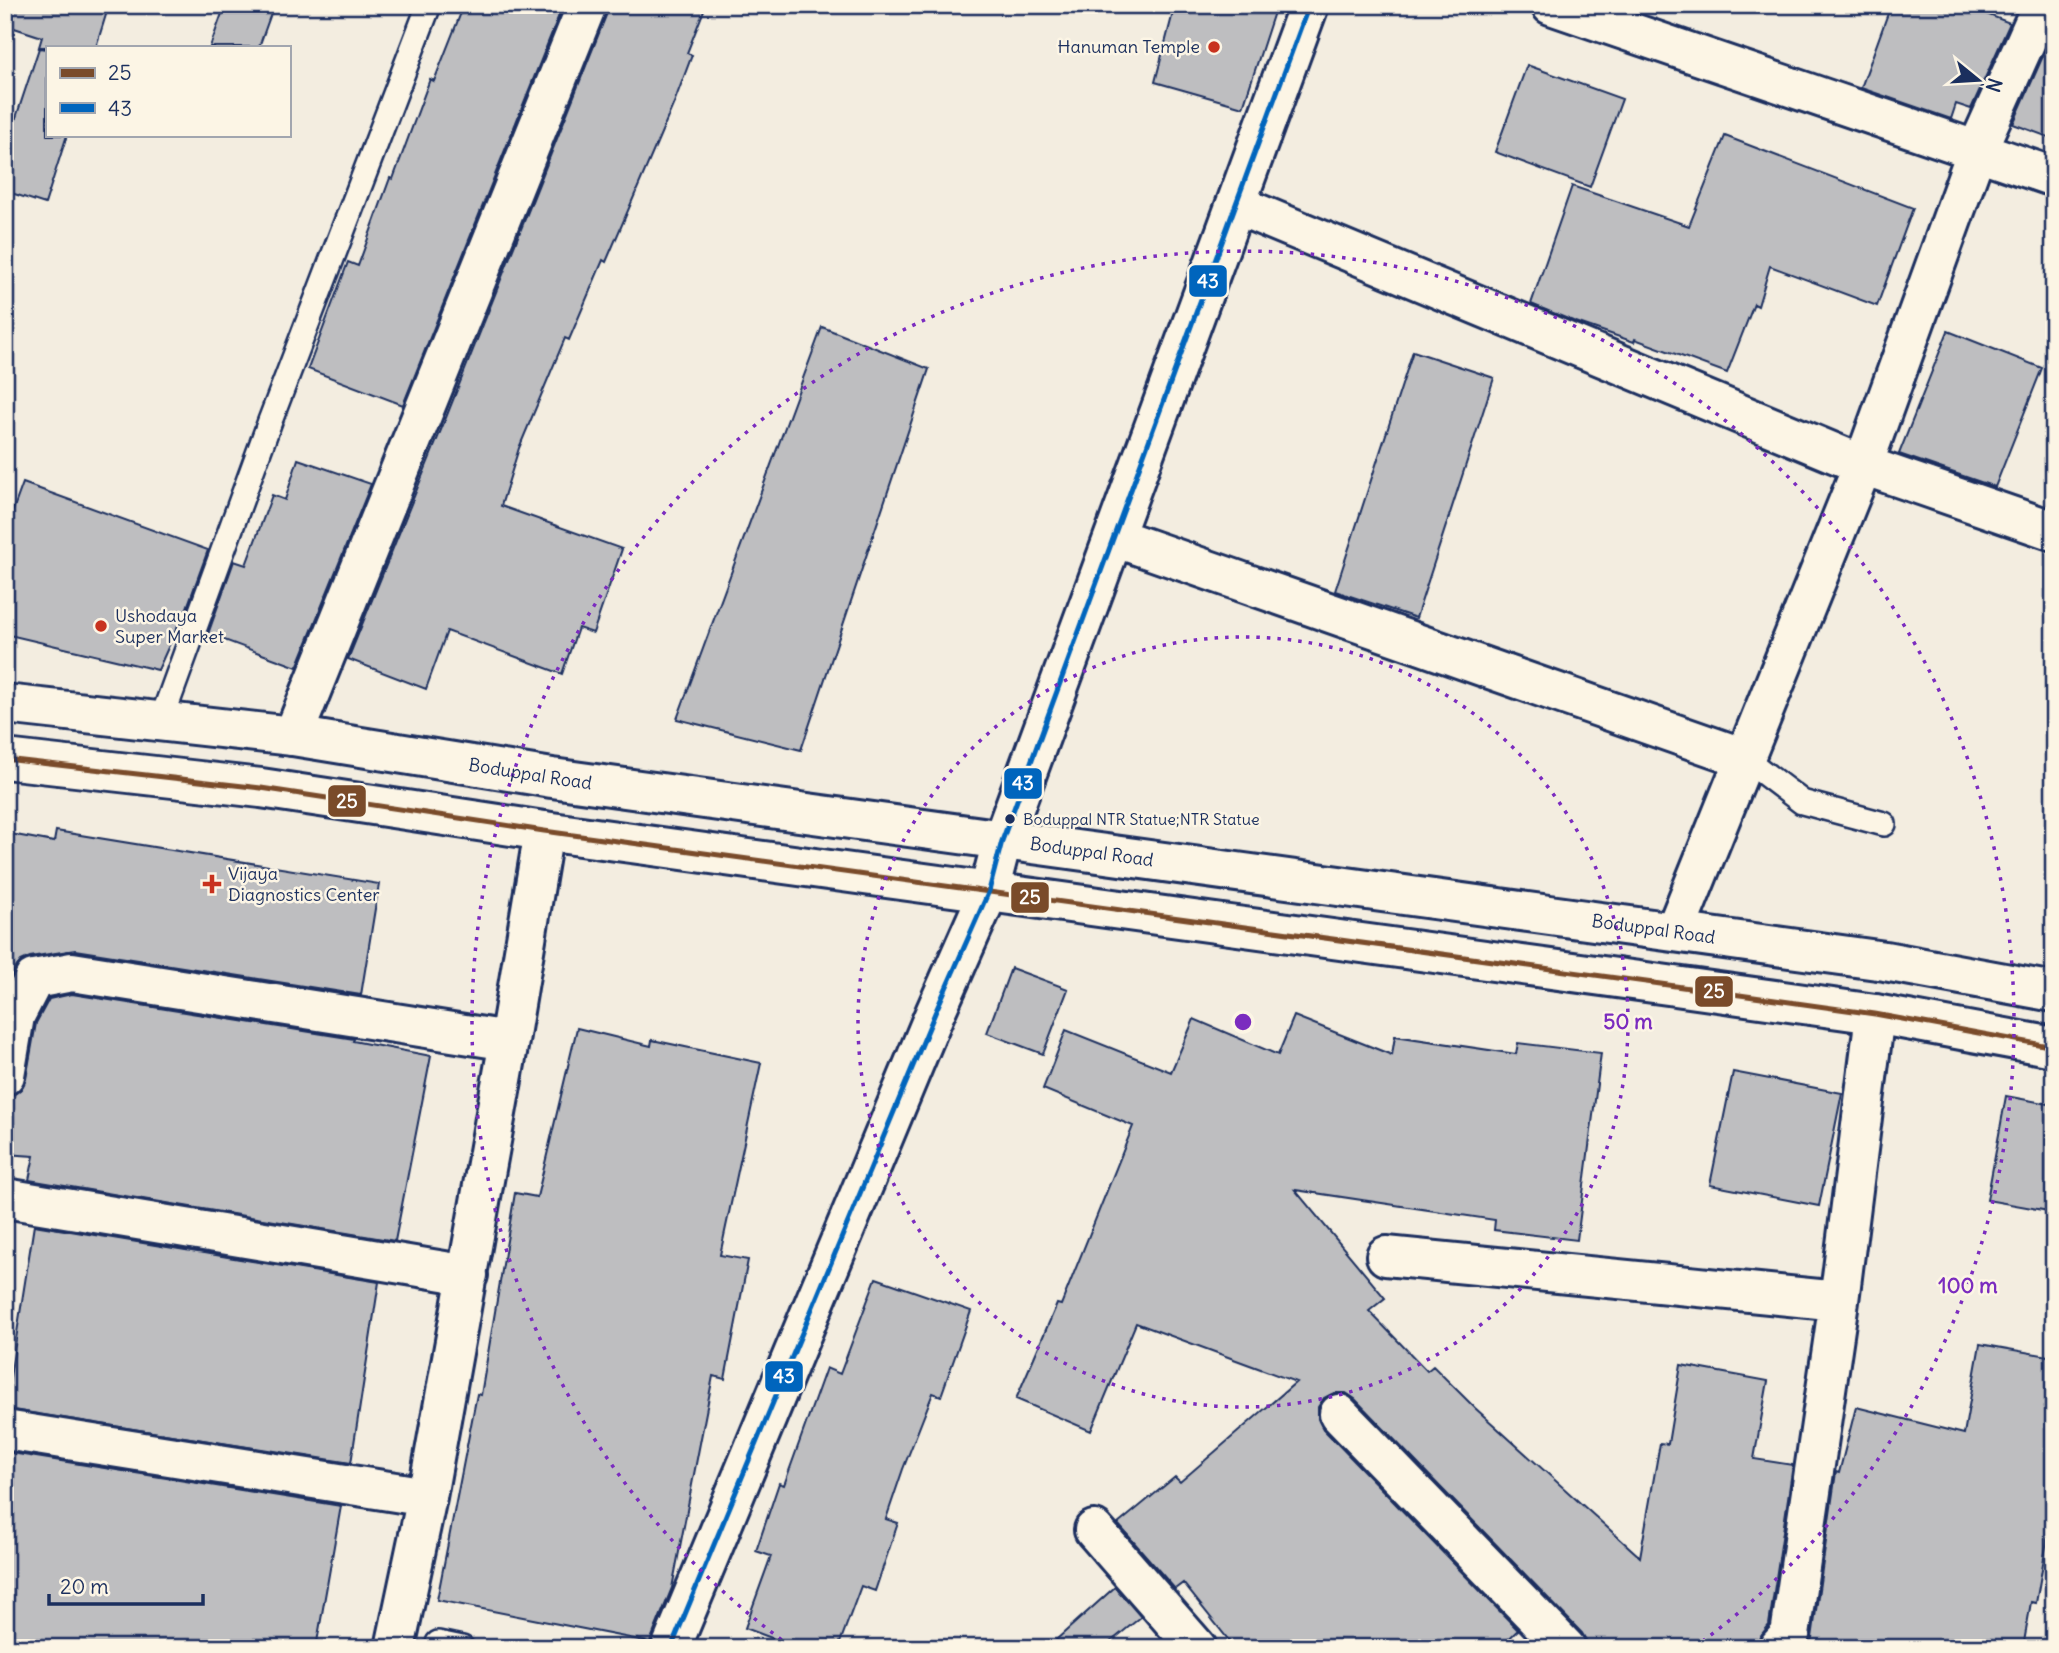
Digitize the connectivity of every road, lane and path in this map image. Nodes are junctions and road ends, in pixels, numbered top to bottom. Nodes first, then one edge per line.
1 (429, 5) edge
2 (587, 5) edge
3 (1309, 5) edge
4 (1551, 5) edge
5 (2042, 5) edge
6 (1977, 150) junction
7 (2054, 177) edge
8 (1237, 205) junction
9 (1863, 465) junction
10 (2054, 531) edge
11 (1115, 537) junction
12 (5, 705) edge
13 (161, 721) junction
14 (293, 736) junction
15 (1744, 758) junction
16 (5, 759) edge
17 (1884, 824) dead end
18 (544, 831) junction
19 (1002, 841) junction
20 (989, 891) junction
21 (1675, 931) junction
22 (2054, 992) edge
23 (1875, 1014) junction
24 (509, 1041) junction
25 (2054, 1047) edge
26 (5, 1075) edge
27 (5, 1198) edge
28 (1386, 1256) dead end
29 (468, 1275) junction
30 (1839, 1301) junction
31 (1339, 1413) dead end
32 (5, 1430) edge
33 (427, 1497) junction
34 (1094, 1530) dead end
35 (438, 1643) dead end
36 (395, 1648) edge
37 (462, 1648) edge
38 (671, 1648) edge
39 (1197, 1648) edge
40 (1566, 1648) edge
41 (1778, 1648) edge

1 - 13 lane
2 - 14 street
3 - 8 street
4 - 6 street
5 - 6 street
6 - 7 street
6 - 9 street
8 - 9 street
8 - 11 street
9 - 10 street
9 - 15 street
11 - 15 street
11 - 19 street
12 - 13 street, Boduppal Road
13 - 14 street, Boduppal Road
14 - 19 street, Boduppal Road
15 - 17 lane
15 - 21 street
16 - 18 street
18 - 20 street
18 - 24 street
19 - 20 street
19 - 21 street, Boduppal Road
20 - 23 street
20 - 38 street
21 - 22 street, Boduppal Road
23 - 25 street
23 - 30 street
24 - 26 street
24 - 29 street
27 - 29 street
28 - 30 street
29 - 33 street
30 - 41 street
31 - 40 street
32 - 33 street
33 - 36 street
34 - 39 street
35 - 37 lane

